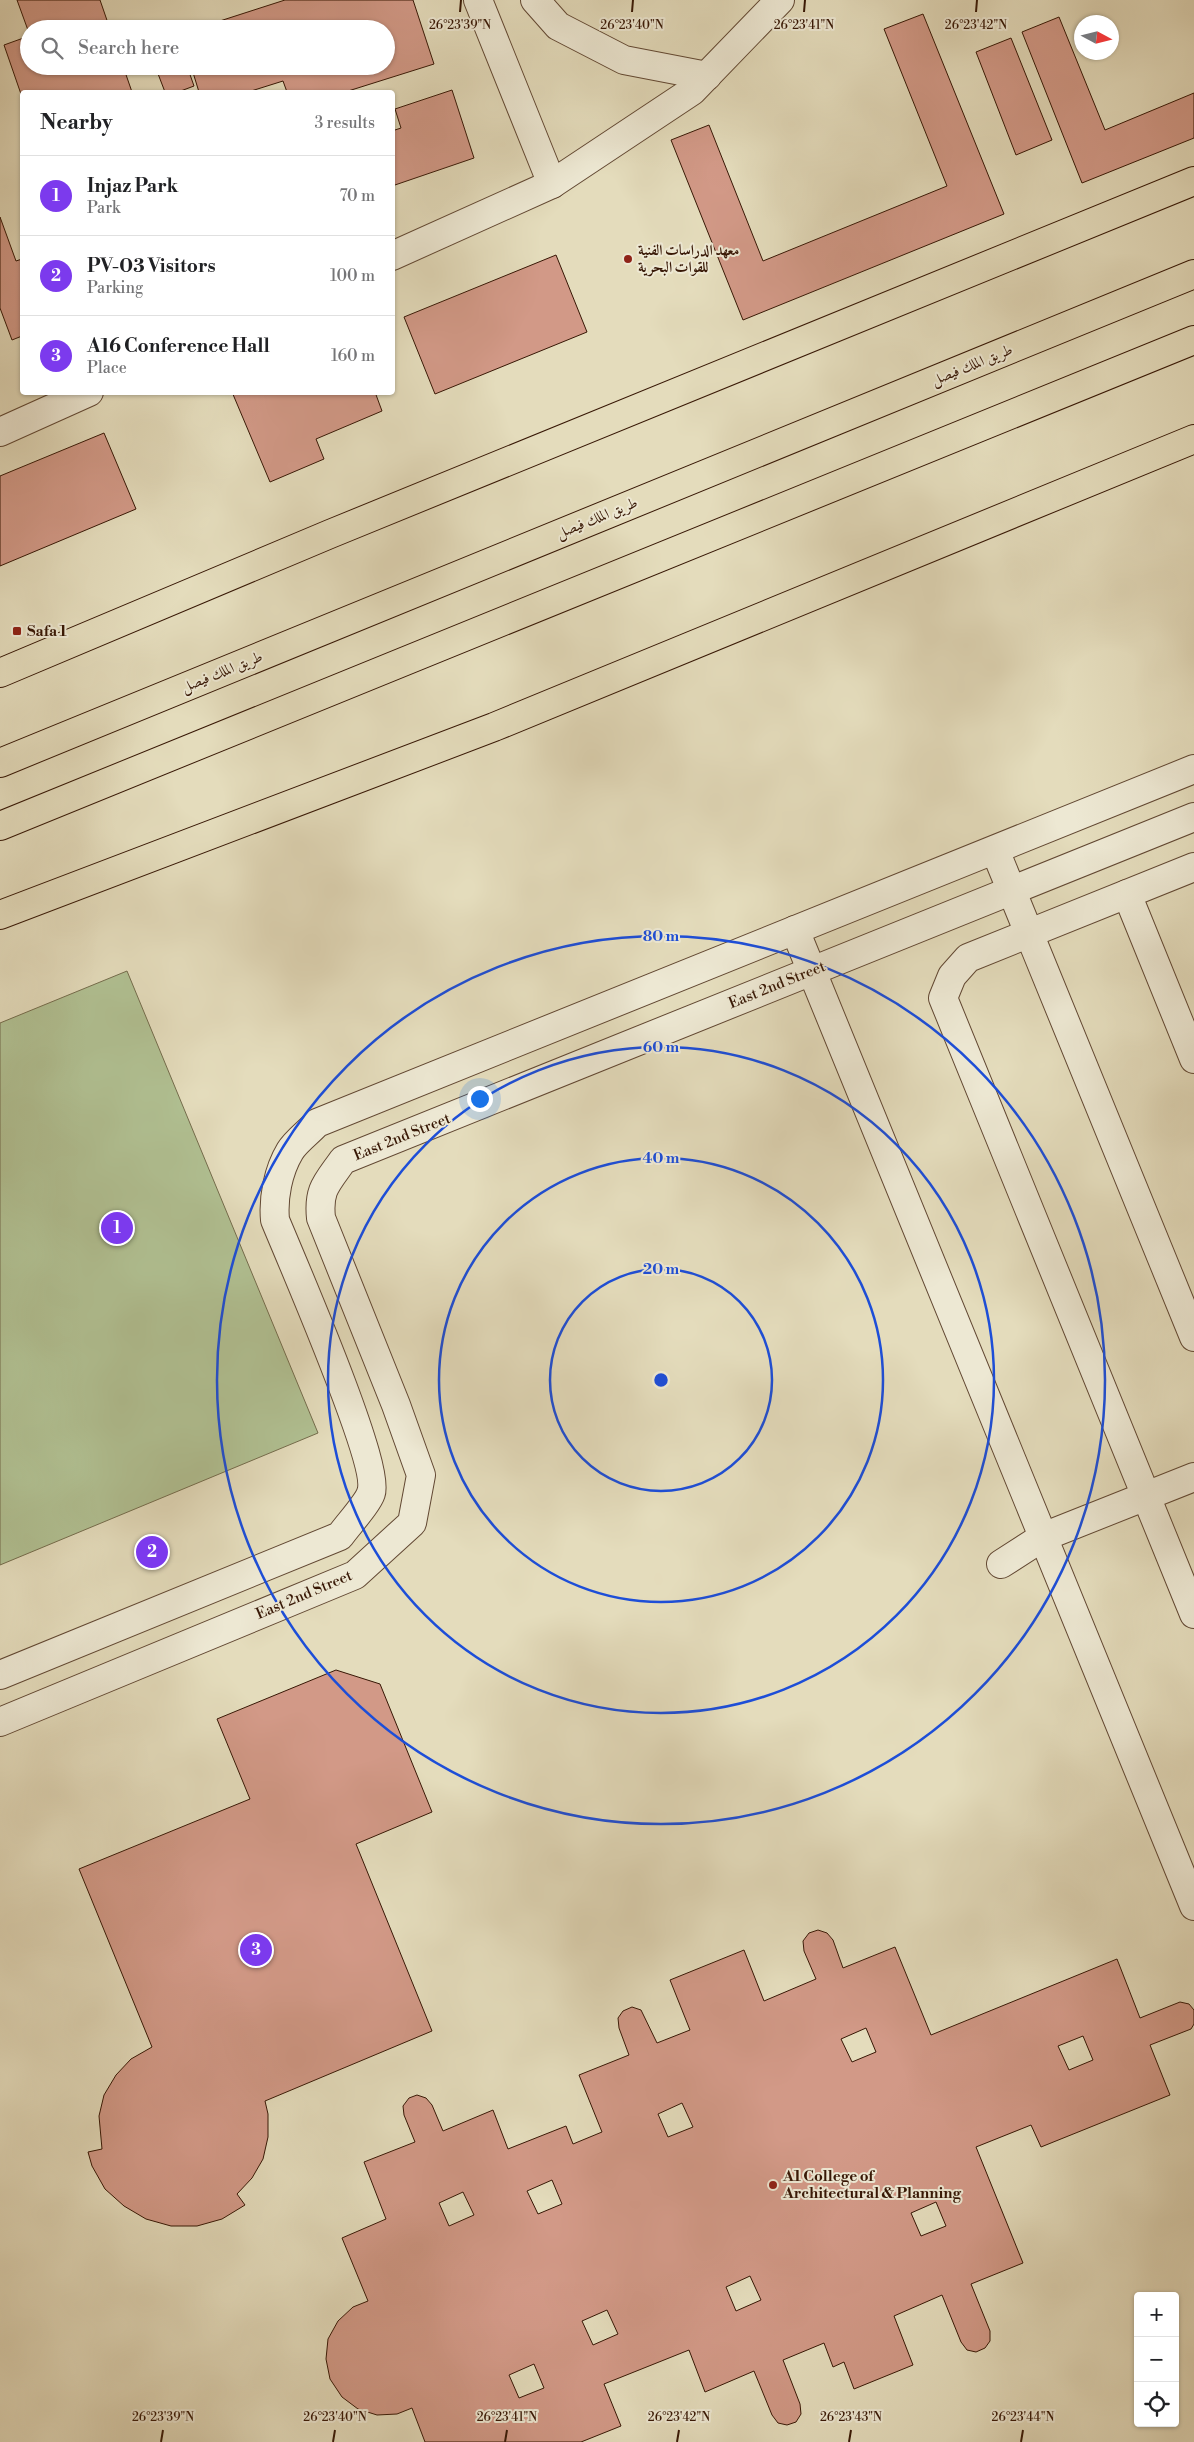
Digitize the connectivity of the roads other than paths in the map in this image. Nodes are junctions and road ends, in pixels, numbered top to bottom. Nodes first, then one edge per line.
1 (478, 0) edge
2 (535, 0) edge
3 (780, 0) edge
4 (706, 76) junction
5 (1194, 181) edge
6 (552, 184) junction
7 (395, 255) edge
8 (1194, 274) edge
9 (1194, 340) edge
10 (82, 395) edge
11 (0, 432) edge
12 (1194, 439) edge
13 (0, 673) edge
14 (0, 763) edge
15 (1194, 769) edge
16 (1194, 817) edge
17 (0, 826) edge
18 (995, 850) junction
19 (1194, 867) edge
20 (1012, 891) junction
21 (1127, 894) junction
22 (0, 915) edge
23 (795, 930) junction
24 (1029, 933) junction
25 (812, 972) junction
26 (1194, 1059) edge
27 (1194, 1337) edge
28 (372, 1346) junction
29 (333, 1364) junction
30 (1194, 1476) edge
31 (1146, 1496) junction
32 (1043, 1537) junction
33 (1001, 1564) dead end
34 (1194, 1614) edge
35 (0, 1675) edge
36 (0, 1722) edge
37 (1194, 1906) edge

1 - 6 street
2 - 4 street
3 - 4 street
4 - 6 street
5 - 13 main road
6 - 7 street
8 - 14 main road, طريق الملك فيصل
9 - 17 main road
10 - 11 street
12 - 22 main road
15 - 18 street
16 - 20 street, East 2nd Street
18 - 20 street
18 - 23 street
19 - 21 street
20 - 24 street
20 - 25 street, East 2nd Street
21 - 24 street
21 - 26 street
23 - 25 street
23 - 29 street
24 - 27 street
24 - 31 street
25 - 28 street, East 2nd Street
25 - 32 street
28 - 29 street
28 - 36 street, East 2nd Street
29 - 35 street
30 - 31 street
31 - 32 street
31 - 34 street
32 - 33 street
32 - 37 street

